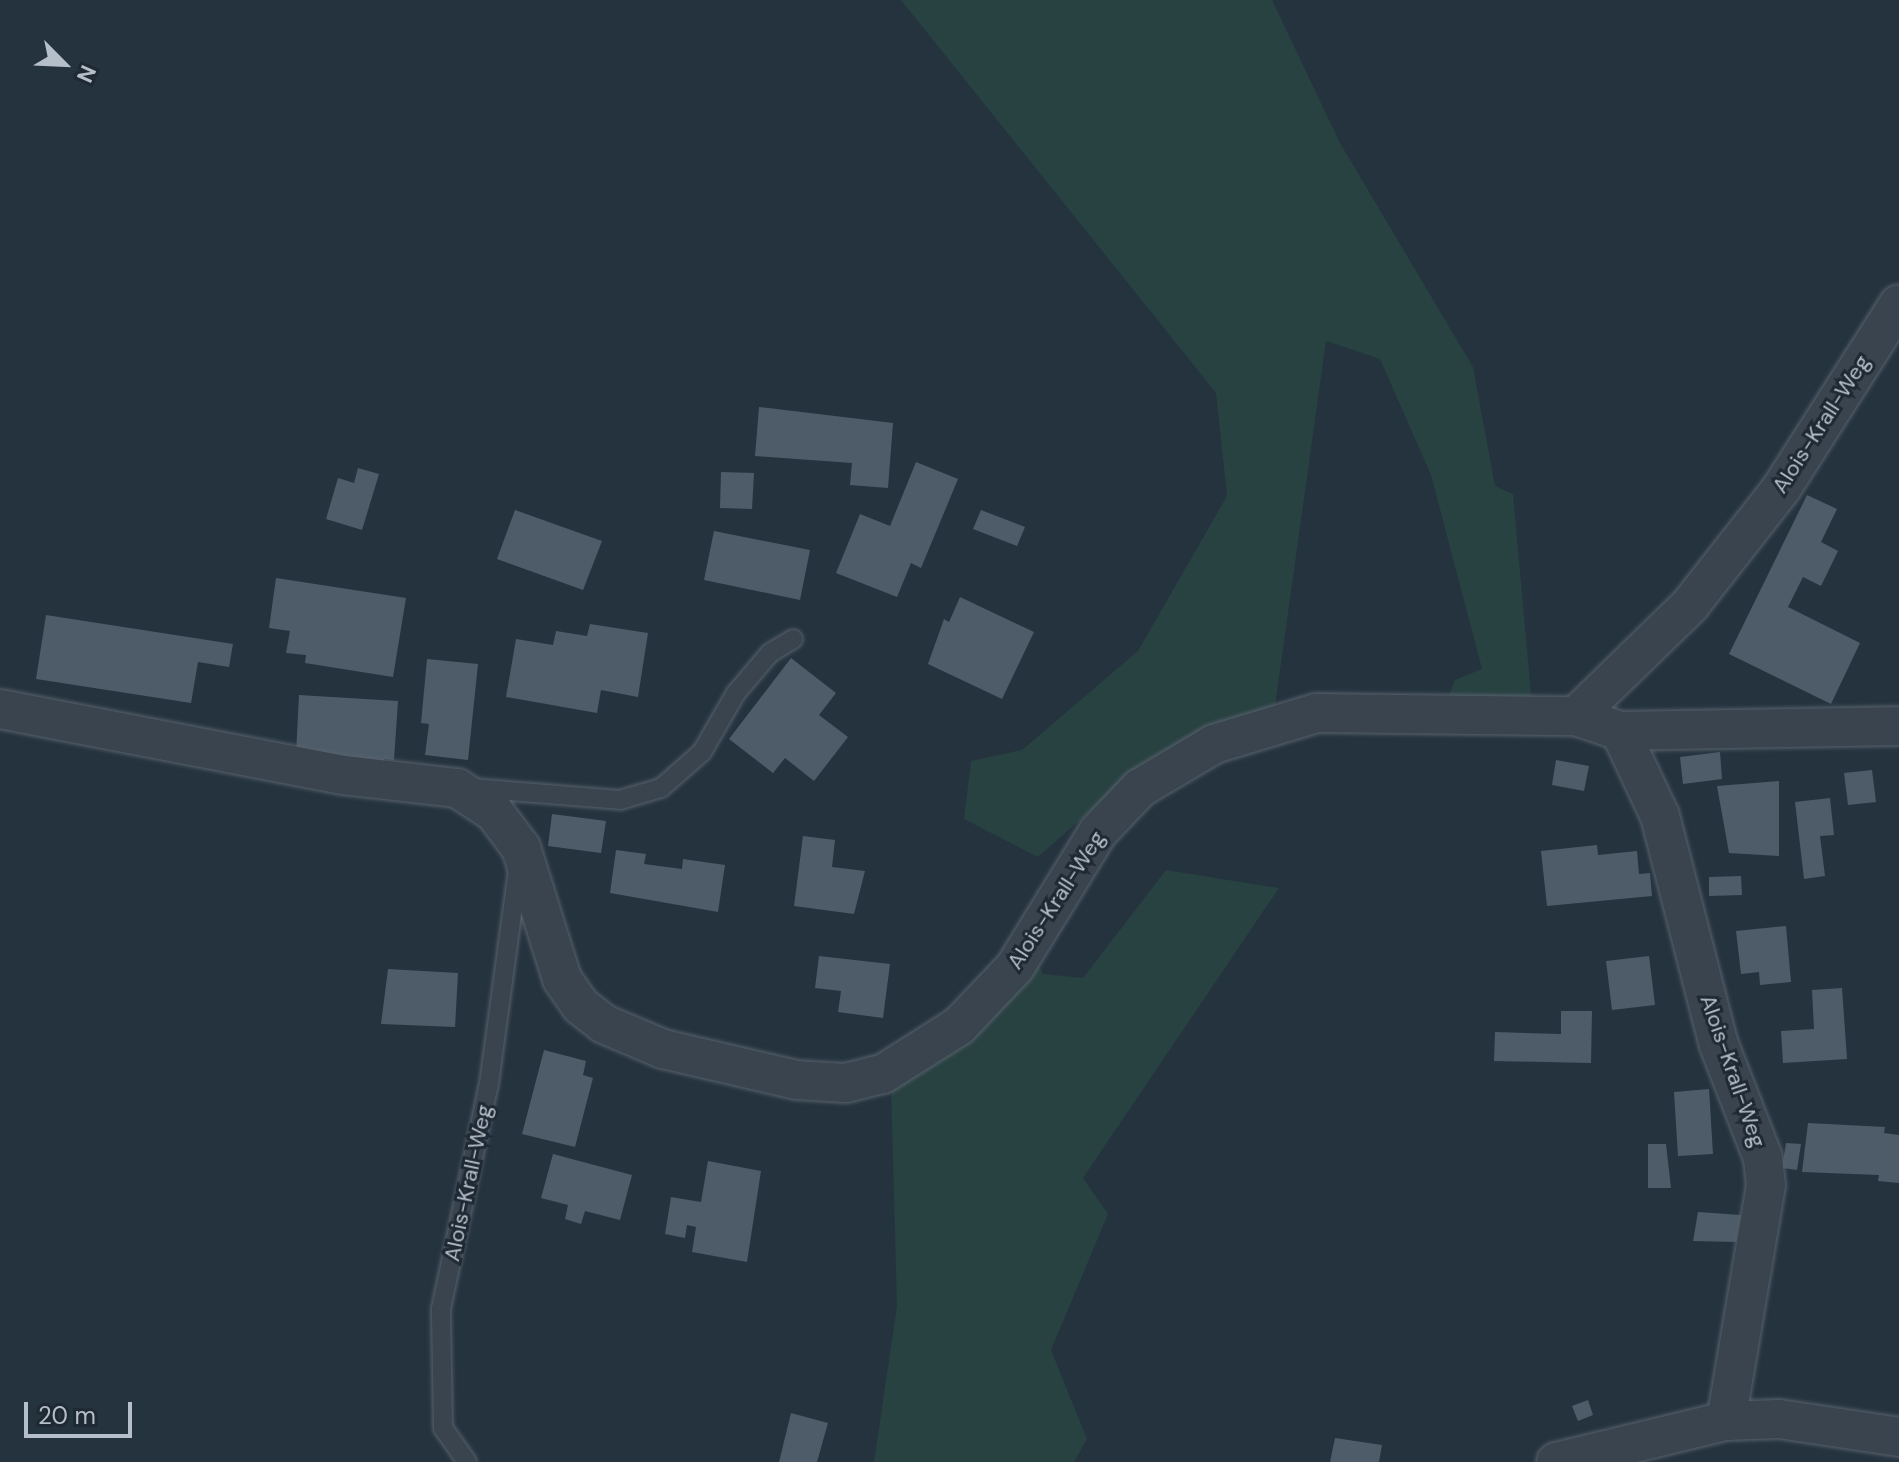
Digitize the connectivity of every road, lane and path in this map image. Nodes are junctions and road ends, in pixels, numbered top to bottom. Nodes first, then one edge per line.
1 (1899, 304) edge
2 (793, 639) dead end
3 (0, 709) edge
4 (1576, 716) junction
5 (1899, 726) edge
6 (1620, 731) junction
7 (457, 788) junction
8 (521, 848) junction
9 (1726, 1421) junction
10 (1899, 1437) edge
11 (467, 1462) edge
12 (1556, 1462) edge

1 - 4 street, Alois-Krall-Weg
2 - 7 lane, Alois-Krall-Weg
3 - 7 street, Alois-Krall-Weg
4 - 6 street, Alois-Krall-Weg
4 - 8 street, Alois-Krall-Weg
5 - 6 street, Alois-Krall-Weg
6 - 9 street, Alois-Krall-Weg
7 - 8 street, Alois-Krall-Weg
8 - 11 lane, Alois-Krall-Weg
9 - 10 street
9 - 12 street

